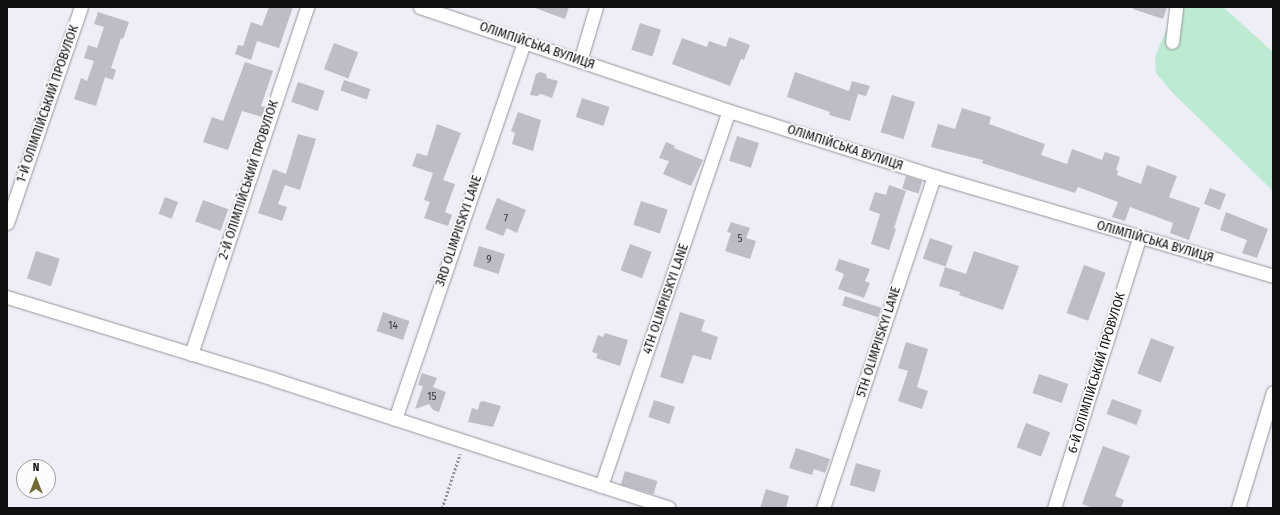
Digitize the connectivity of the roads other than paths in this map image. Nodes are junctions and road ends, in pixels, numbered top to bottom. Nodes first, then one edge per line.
1 (81, 7) edge
2 (307, 7) edge
3 (420, 7) edge
4 (596, 7) edge
5 (1176, 7) edge
6 (524, 42) junction
7 (1172, 42) dead end
8 (580, 61) junction
9 (729, 111) junction
10 (934, 176) junction
11 (7, 223) edge
12 (1139, 238) junction
13 (1273, 276) edge
14 (7, 297) edge
15 (191, 354) junction
16 (1273, 392) edge
17 (395, 420) junction
18 (601, 486) junction
19 (669, 508) edge
20 (823, 508) edge
21 (1054, 508) edge
22 (1238, 508) edge

1 - 11 street, 1-Й ОЛІМПІЙСЬКИЙ ПРОВУЛОК
2 - 15 street, 2-Й ОЛІМПІЙСЬКИЙ ПРОВУЛОК
3 - 6 street, ОЛІМПІЙСЬКА ВУЛИЦЯ
4 - 8 street
5 - 7 street
6 - 8 street, ОЛІМПІЙСЬКА ВУЛИЦЯ
6 - 17 street, 3RD OLIMPIISKYI LANE
8 - 9 street, ОЛІМПІЙСЬКА ВУЛИЦЯ
9 - 10 street, ОЛІМПІЙСЬКА ВУЛИЦЯ
9 - 18 street, 4TH OLIMPIISKYI LANE
10 - 12 street, ОЛІМПІЙСЬКА ВУЛИЦЯ
10 - 20 street, 5TH OLIMPIISKYI LANE
12 - 13 street, ОЛІМПІЙСЬКА ВУЛИЦЯ
12 - 21 street, 6-Й ОЛІМПІЙСЬКИЙ ПРОВУЛОК
14 - 15 street
15 - 17 street
16 - 22 street
17 - 18 street
18 - 19 street

